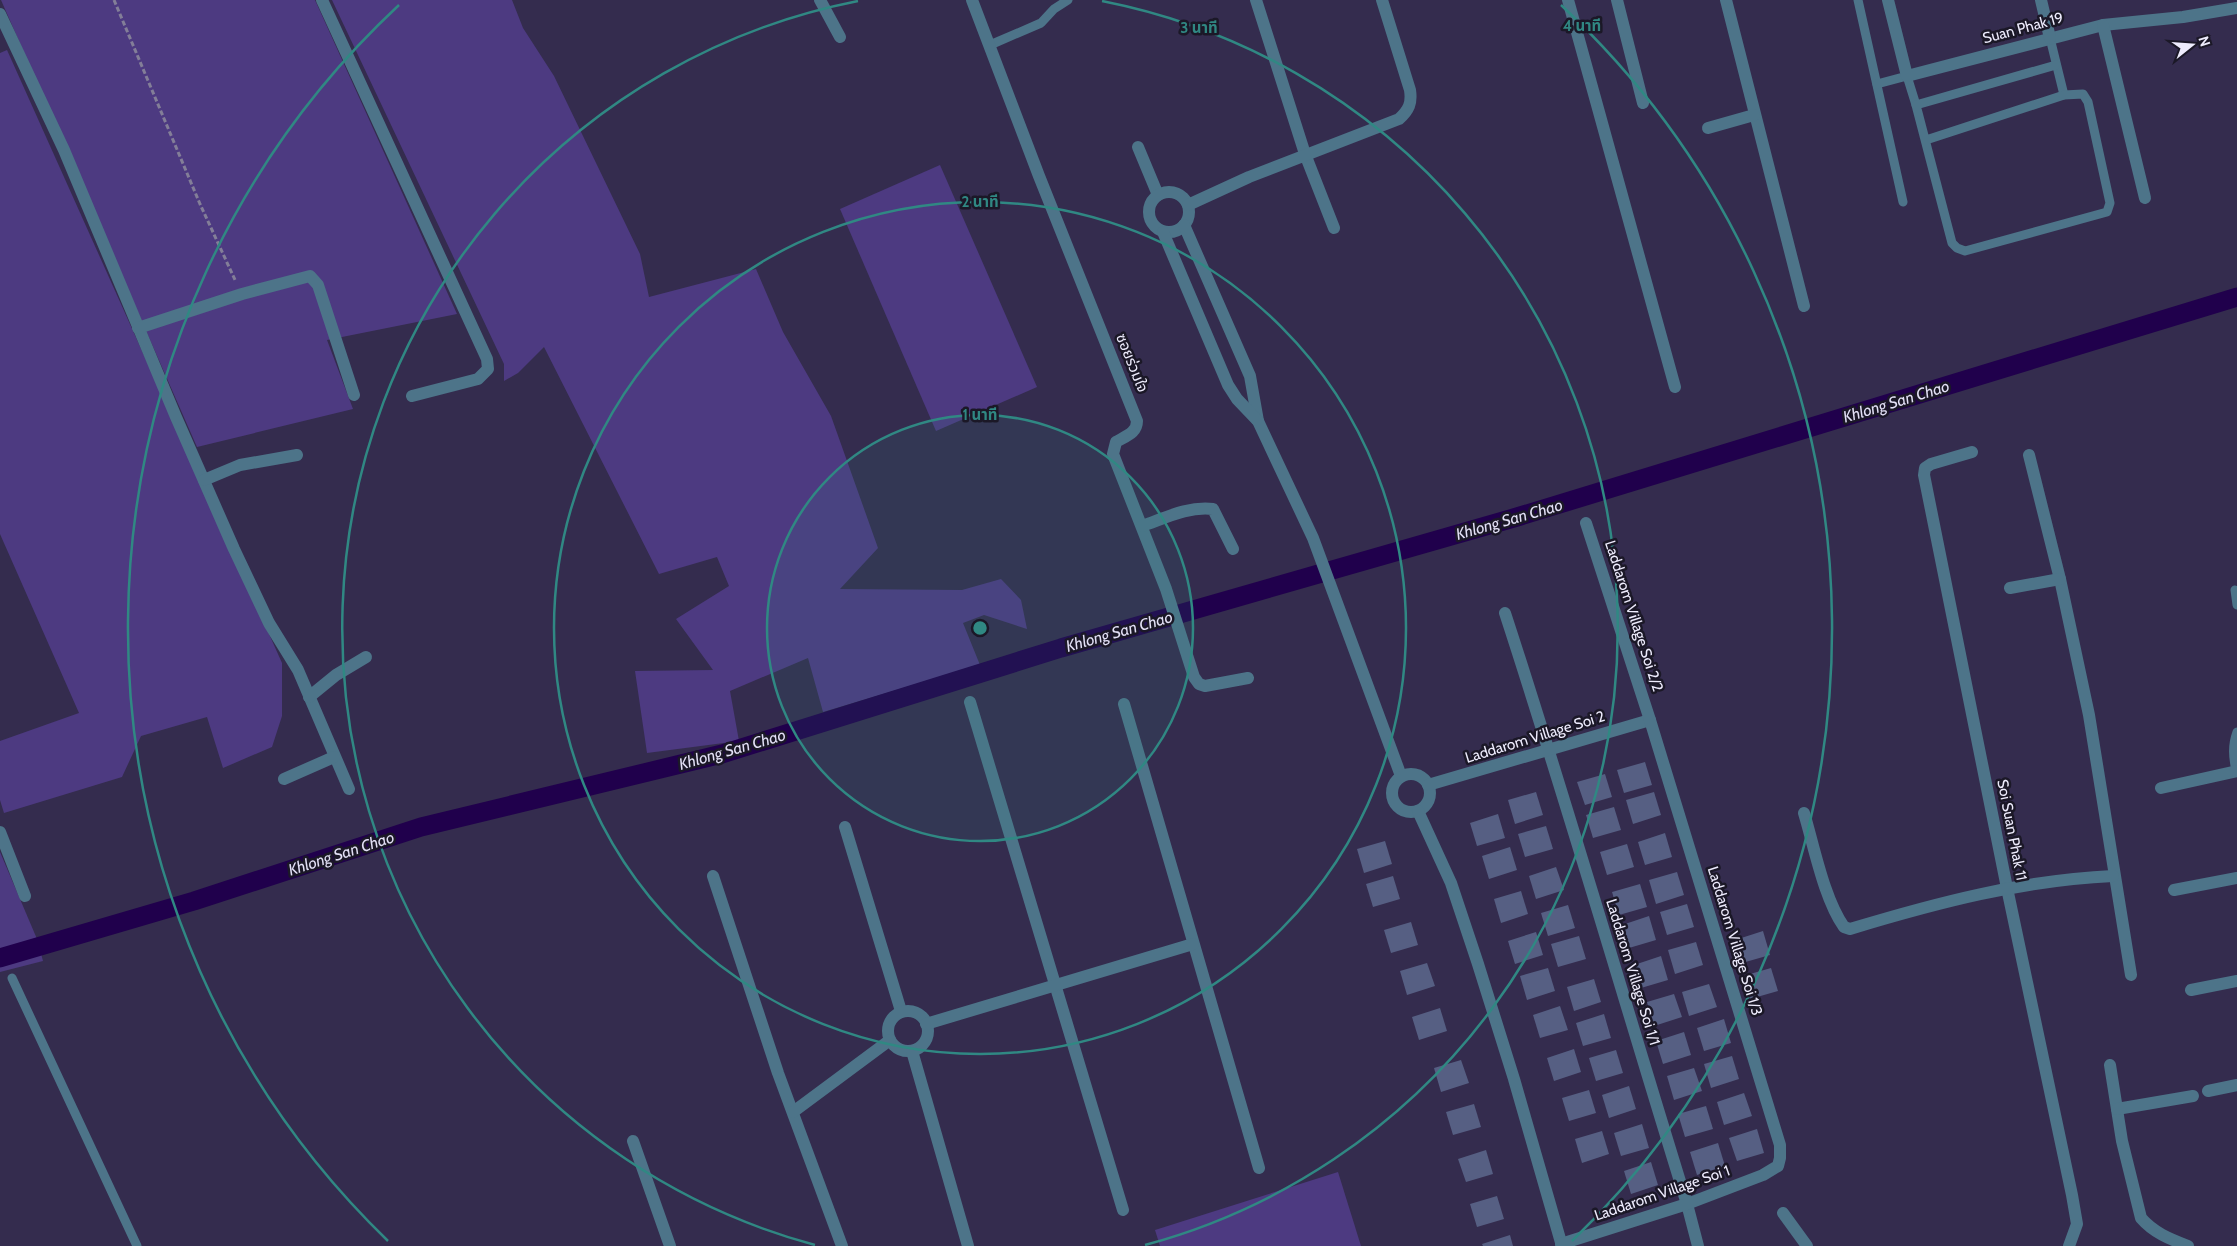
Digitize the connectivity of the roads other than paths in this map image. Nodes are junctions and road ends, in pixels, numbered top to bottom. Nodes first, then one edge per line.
1 (322, 0) edge
2 (820, 0) edge
3 (972, 0) edge
4 (1068, 0) edge
5 (1256, 0) edge
6 (1382, 0) edge
7 (1568, 0) edge
8 (1617, 0) edge
9 (1726, 0) edge
10 (1858, 0) edge
11 (1888, 0) edge
12 (2041, 0) edge
13 (2237, 8) edge
14 (0, 14) edge
15 (2103, 25) junction
16 (840, 38) dead end
17 (2050, 38) junction
18 (990, 45) junction
19 (2056, 65) junction
20 (1907, 76) junction
21 (1878, 84) junction
22 (2064, 95) junction
23 (1643, 103) dead end
24 (1916, 105) junction
25 (1754, 115) junction
26 (1708, 128) dead end
27 (1926, 140) junction
28 (1138, 148) dead end
29 (1305, 154) junction
30 (1158, 195) junction
31 (2145, 198) dead end
32 (1903, 202) dead end
33 (1188, 205) junction
34 (1184, 225) junction
35 (1334, 228) dead end
36 (1163, 232) junction
37 (1804, 306) dead end
38 (138, 328) junction
39 (1675, 387) dead end
40 (354, 395) dead end
41 (412, 396) dead end
42 (1258, 421) junction
43 (1972, 452) dead end
44 (297, 455) dead end
45 (2030, 455) dead end
46 (204, 480) junction
47 (1586, 523) dead end
48 (1142, 526) junction
49 (1233, 549) dead end
50 (2060, 578) junction
51 (2010, 588) dead end
52 (2235, 590) dead end
53 (2237, 605) edge
54 (1505, 613) dead end
55 (366, 657) dead end
56 (1248, 678) dead end
57 (309, 697) junction
58 (970, 702) dead end
59 (1124, 704) dead end
60 (1650, 720) junction
61 (2237, 732) edge
62 (1549, 748) junction
63 (334, 757) junction
64 (2237, 771) edge
65 (1401, 776) junction
66 (284, 780) dead end
67 (1428, 786) junction
68 (2161, 788) dead end
69 (348, 789) dead end
70 (1418, 811) junction
71 (1804, 813) dead end
72 (845, 827) dead end
73 (0, 832) edge
74 (713, 876) dead end
75 (2113, 876) junction
76 (2237, 878) edge
77 (2007, 888) junction
78 (2174, 890) dead end
79 (25, 896) dead end
80 (1193, 944) junction
81 (2130, 975) dead end
82 (12, 978) dead end
83 (2237, 981) edge
84 (1056, 985) junction
85 (2191, 990) dead end
86 (901, 1011) junction
87 (926, 1024) junction
88 (890, 1040) junction
89 (912, 1051) junction
90 (2110, 1065) dead end
91 (2237, 1085) edge
92 (2208, 1091) dead end
93 (2193, 1096) dead end
94 (2117, 1109) junction
95 (793, 1112) junction
96 (633, 1141) dead end
97 (1259, 1168) dead end
98 (1772, 1171) joint
99 (1687, 1204) junction
100 (1123, 1210) dead end
101 (1783, 1213) dead end
102 (1561, 1245) edge
103 (137, 1246) edge
104 (670, 1246) edge
105 (842, 1246) edge
106 (968, 1246) edge
107 (1698, 1246) edge
108 (1808, 1246) edge
109 (2069, 1246) edge
110 (2188, 1246) edge

1 - 41 street
2 - 16 street
3 - 18 street, ซอยร่วมใจ
4 - 18 lane
5 - 29 street
6 - 29 street
7 - 39 street
8 - 23 street
9 - 25 street
10 - 21 lane
11 - 20 street
12 - 17 street
13 - 15 street, Suan Phak 19
14 - 38 street
15 - 17 street, Suan Phak 19
15 - 31 street
17 - 19 lane
17 - 20 street, Suan Phak 19
18 - 48 street, ซอยร่วมใจ
19 - 22 lane
19 - 24 lane
20 - 21 lane
20 - 24 lane
21 - 32 lane
22 - 27 lane
22 - 27 lane
24 - 27 lane
25 - 26 street
25 - 37 street
28 - 30 street
29 - 33 street
29 - 35 street
30 - 33 street
30 - 36 street
33 - 34 street
34 - 36 street
34 - 42 street
36 - 42 street
38 - 40 street
38 - 46 street
42 - 65 street
43 - 77 street, Soi Suan Phak 11
44 - 46 street
45 - 50 street
46 - 57 street
47 - 60 street, Laddarom Village Soi 2/2
48 - 49 street
48 - 56 street, ซอยร่วมใจ
50 - 51 street
50 - 75 street
52 - 53 lane
54 - 62 street, Laddarom Village Soi 1/1
55 - 57 street
57 - 63 street
58 - 84 street
59 - 80 street
60 - 62 street, Laddarom Village Soi 2
60 - 98 street, Laddarom Village Soi 1/3
61 - 64 lane
62 - 67 street, Laddarom Village Soi 2
62 - 99 street, Laddarom Village Soi 1/1
63 - 66 street
63 - 69 street
64 - 68 street
65 - 67 street
65 - 70 street
67 - 70 street
70 - 102 street
71 - 77 street
72 - 86 street
73 - 79 street
74 - 95 street
75 - 77 street
75 - 81 street
76 - 78 street
77 - 109 street, Soi Suan Phak 11
80 - 84 street
80 - 97 street
82 - 103 lane
83 - 85 street
84 - 87 street
84 - 100 street
86 - 87 street
86 - 88 street
87 - 89 street
88 - 89 street
88 - 95 street
89 - 106 street
90 - 94 street
91 - 92 street
93 - 94 street
94 - 110 street
95 - 105 street
96 - 104 street
98 - 99 street, Laddarom Village Soi 1
99 - 102 street, Laddarom Village Soi 1
99 - 107 street, Laddarom Village Soi 1/1
101 - 108 street

